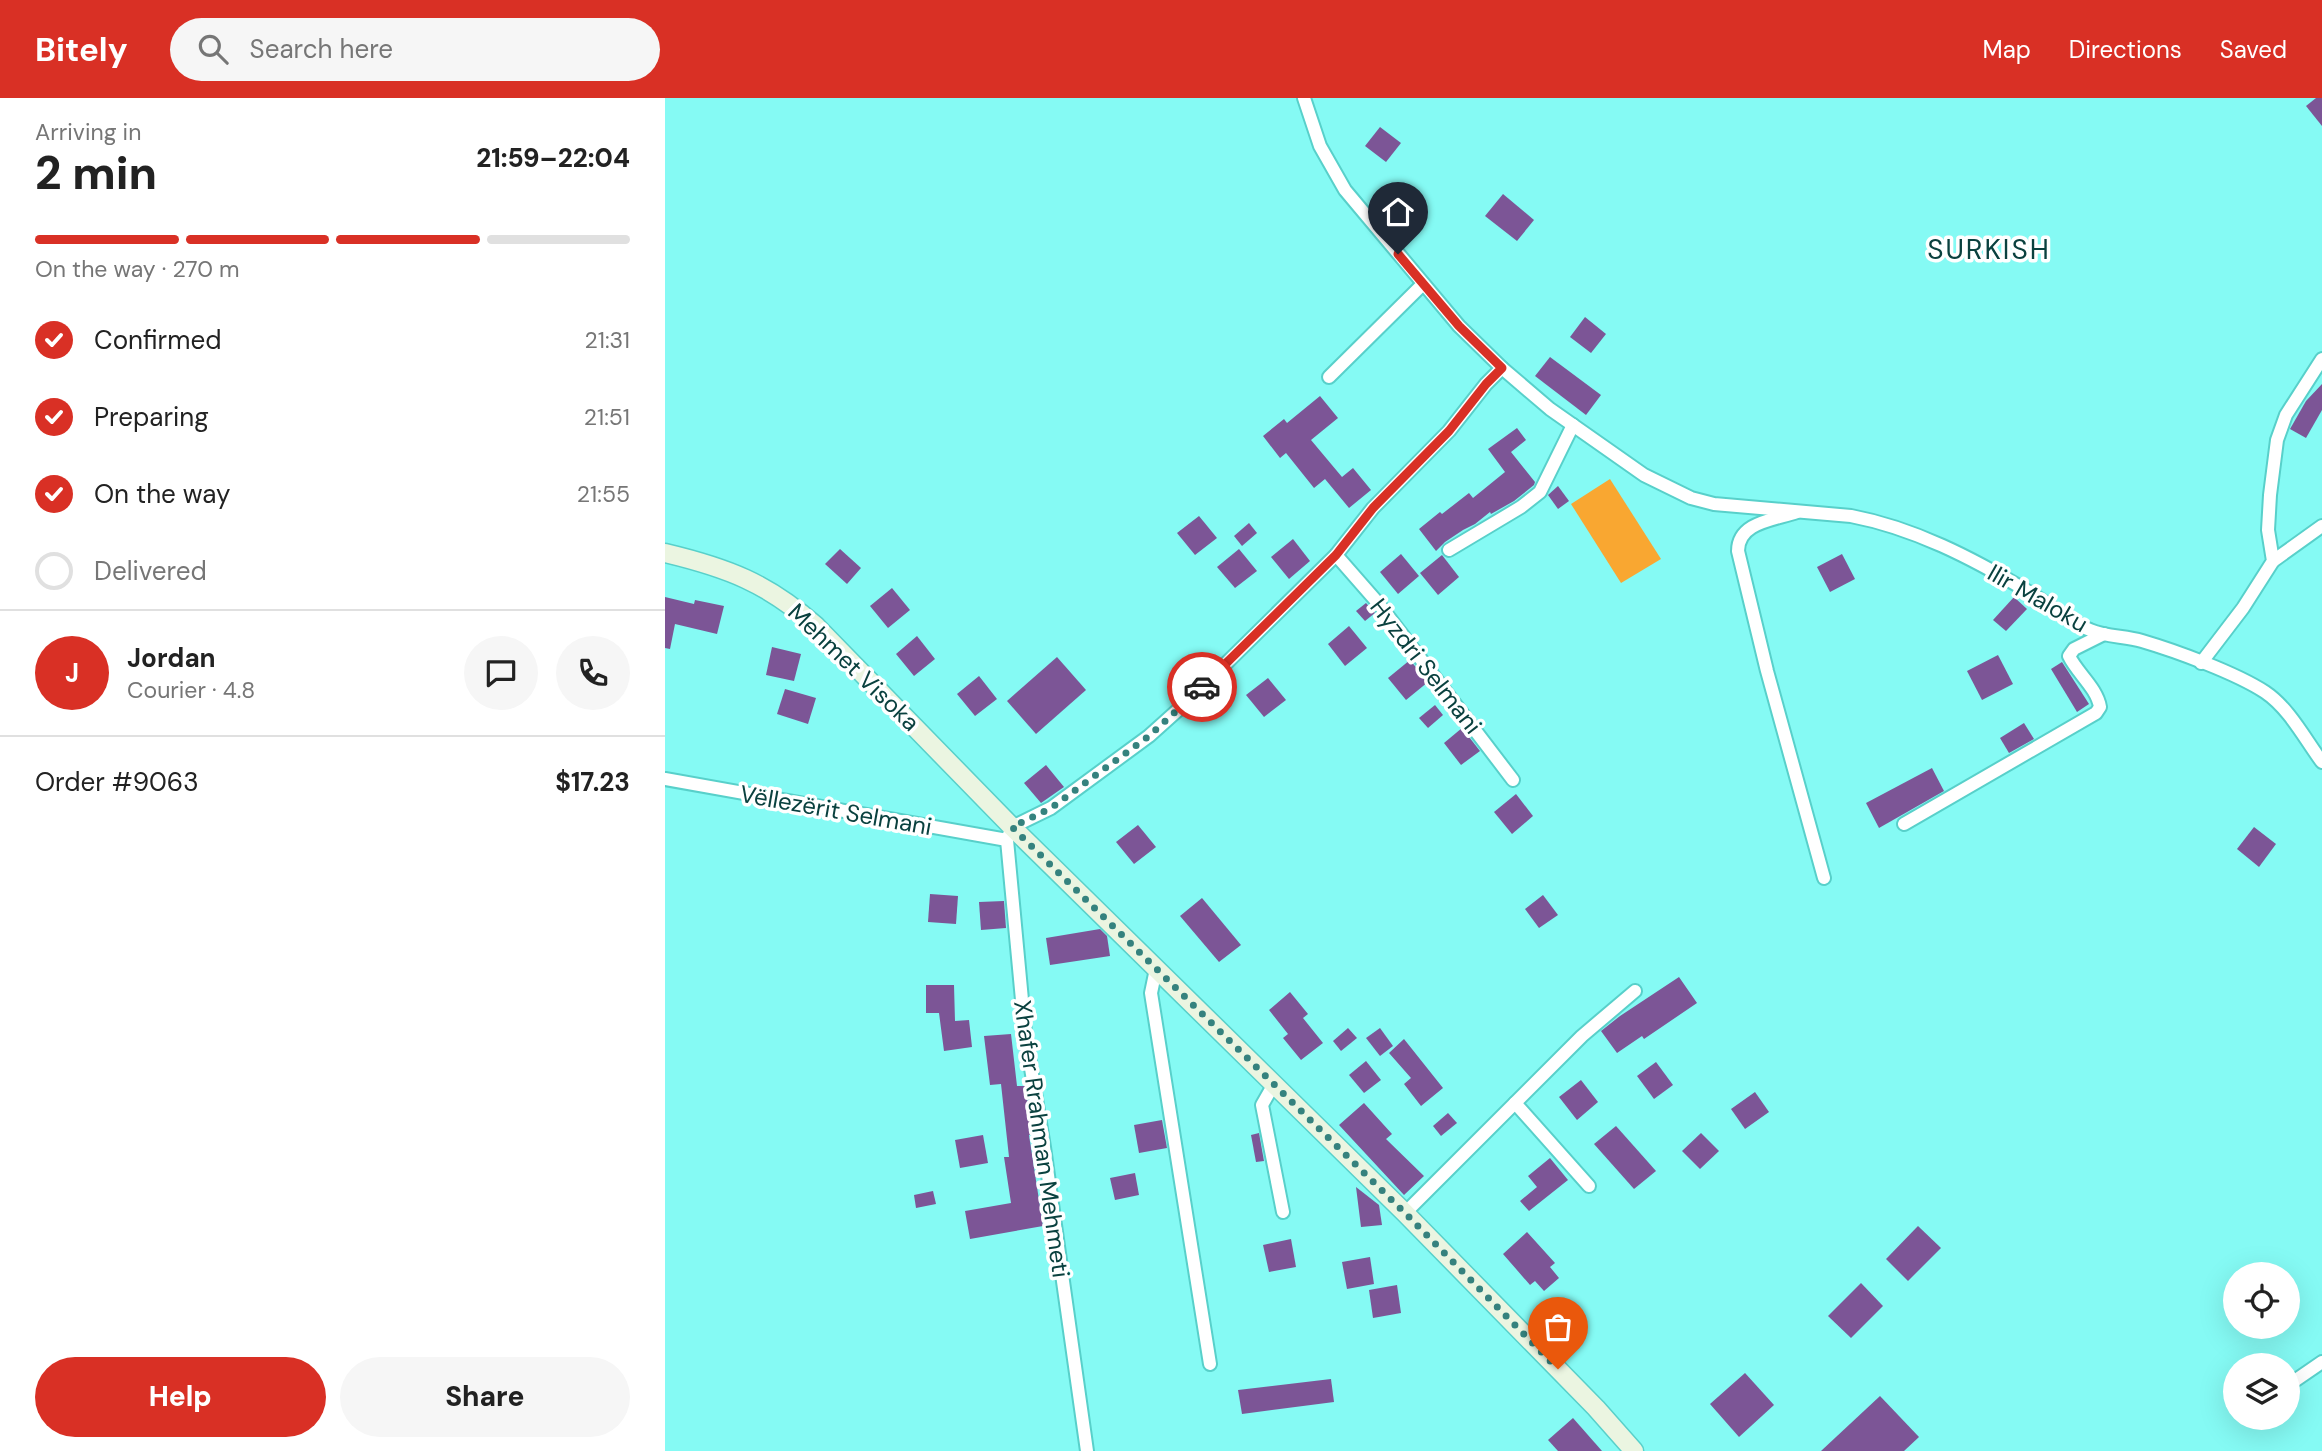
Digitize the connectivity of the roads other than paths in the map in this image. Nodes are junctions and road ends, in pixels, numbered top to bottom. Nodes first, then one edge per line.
1 (1304, 98) edge
2 (1423, 284) junction
3 (2322, 359) edge
4 (1502, 368) junction
5 (1329, 377) dead end
6 (1573, 425) junction
7 (1803, 511) junction
8 (2322, 526) edge
9 (1449, 550) dead end
10 (665, 553) edge
11 (1336, 555) junction
12 (2273, 561) junction
13 (2104, 634) junction
14 (2201, 663) junction
15 (2322, 762) edge
16 (665, 779) edge
17 (1513, 779) dead end
18 (1904, 824) dead end
19 (1010, 834) junction
20 (1824, 878) dead end
21 (1156, 969) junction
22 (1635, 991) dead end
23 (1273, 1084) junction
24 (1515, 1103) junction
25 (1589, 1186) dead end
26 (1283, 1212) dead end
27 (1405, 1213) junction
28 (2322, 1362) edge
29 (1210, 1364) dead end
30 (2300, 1377) edge
31 (1087, 1451) edge
32 (1634, 1451) edge

1 - 2 street
2 - 4 street
2 - 5 street
3 - 12 street
4 - 6 street, Ilir Maloku
4 - 11 street
6 - 7 street, Ilir Maloku
6 - 9 street
7 - 13 street, Ilir Maloku
7 - 20 street, Ilir Maloku
8 - 12 street
10 - 19 main road, Mehmet Visoka
11 - 17 street, Hyzdri Selmani
11 - 19 street
12 - 14 street
13 - 14 street, Ilir Maloku
13 - 18 street
14 - 15 street, Ilir Maloku
16 - 19 street, Vëllezërit Selmani
19 - 21 main road, Mehmet Visoka
19 - 31 street, Xhafer Rrahman Mehmeti
21 - 23 main road, Mehmet Visoka
21 - 29 street
22 - 24 street
23 - 26 street
23 - 27 main road, Mehmet Visoka
24 - 25 street
24 - 27 street
27 - 32 main road, Mehmet Visoka
28 - 30 street

